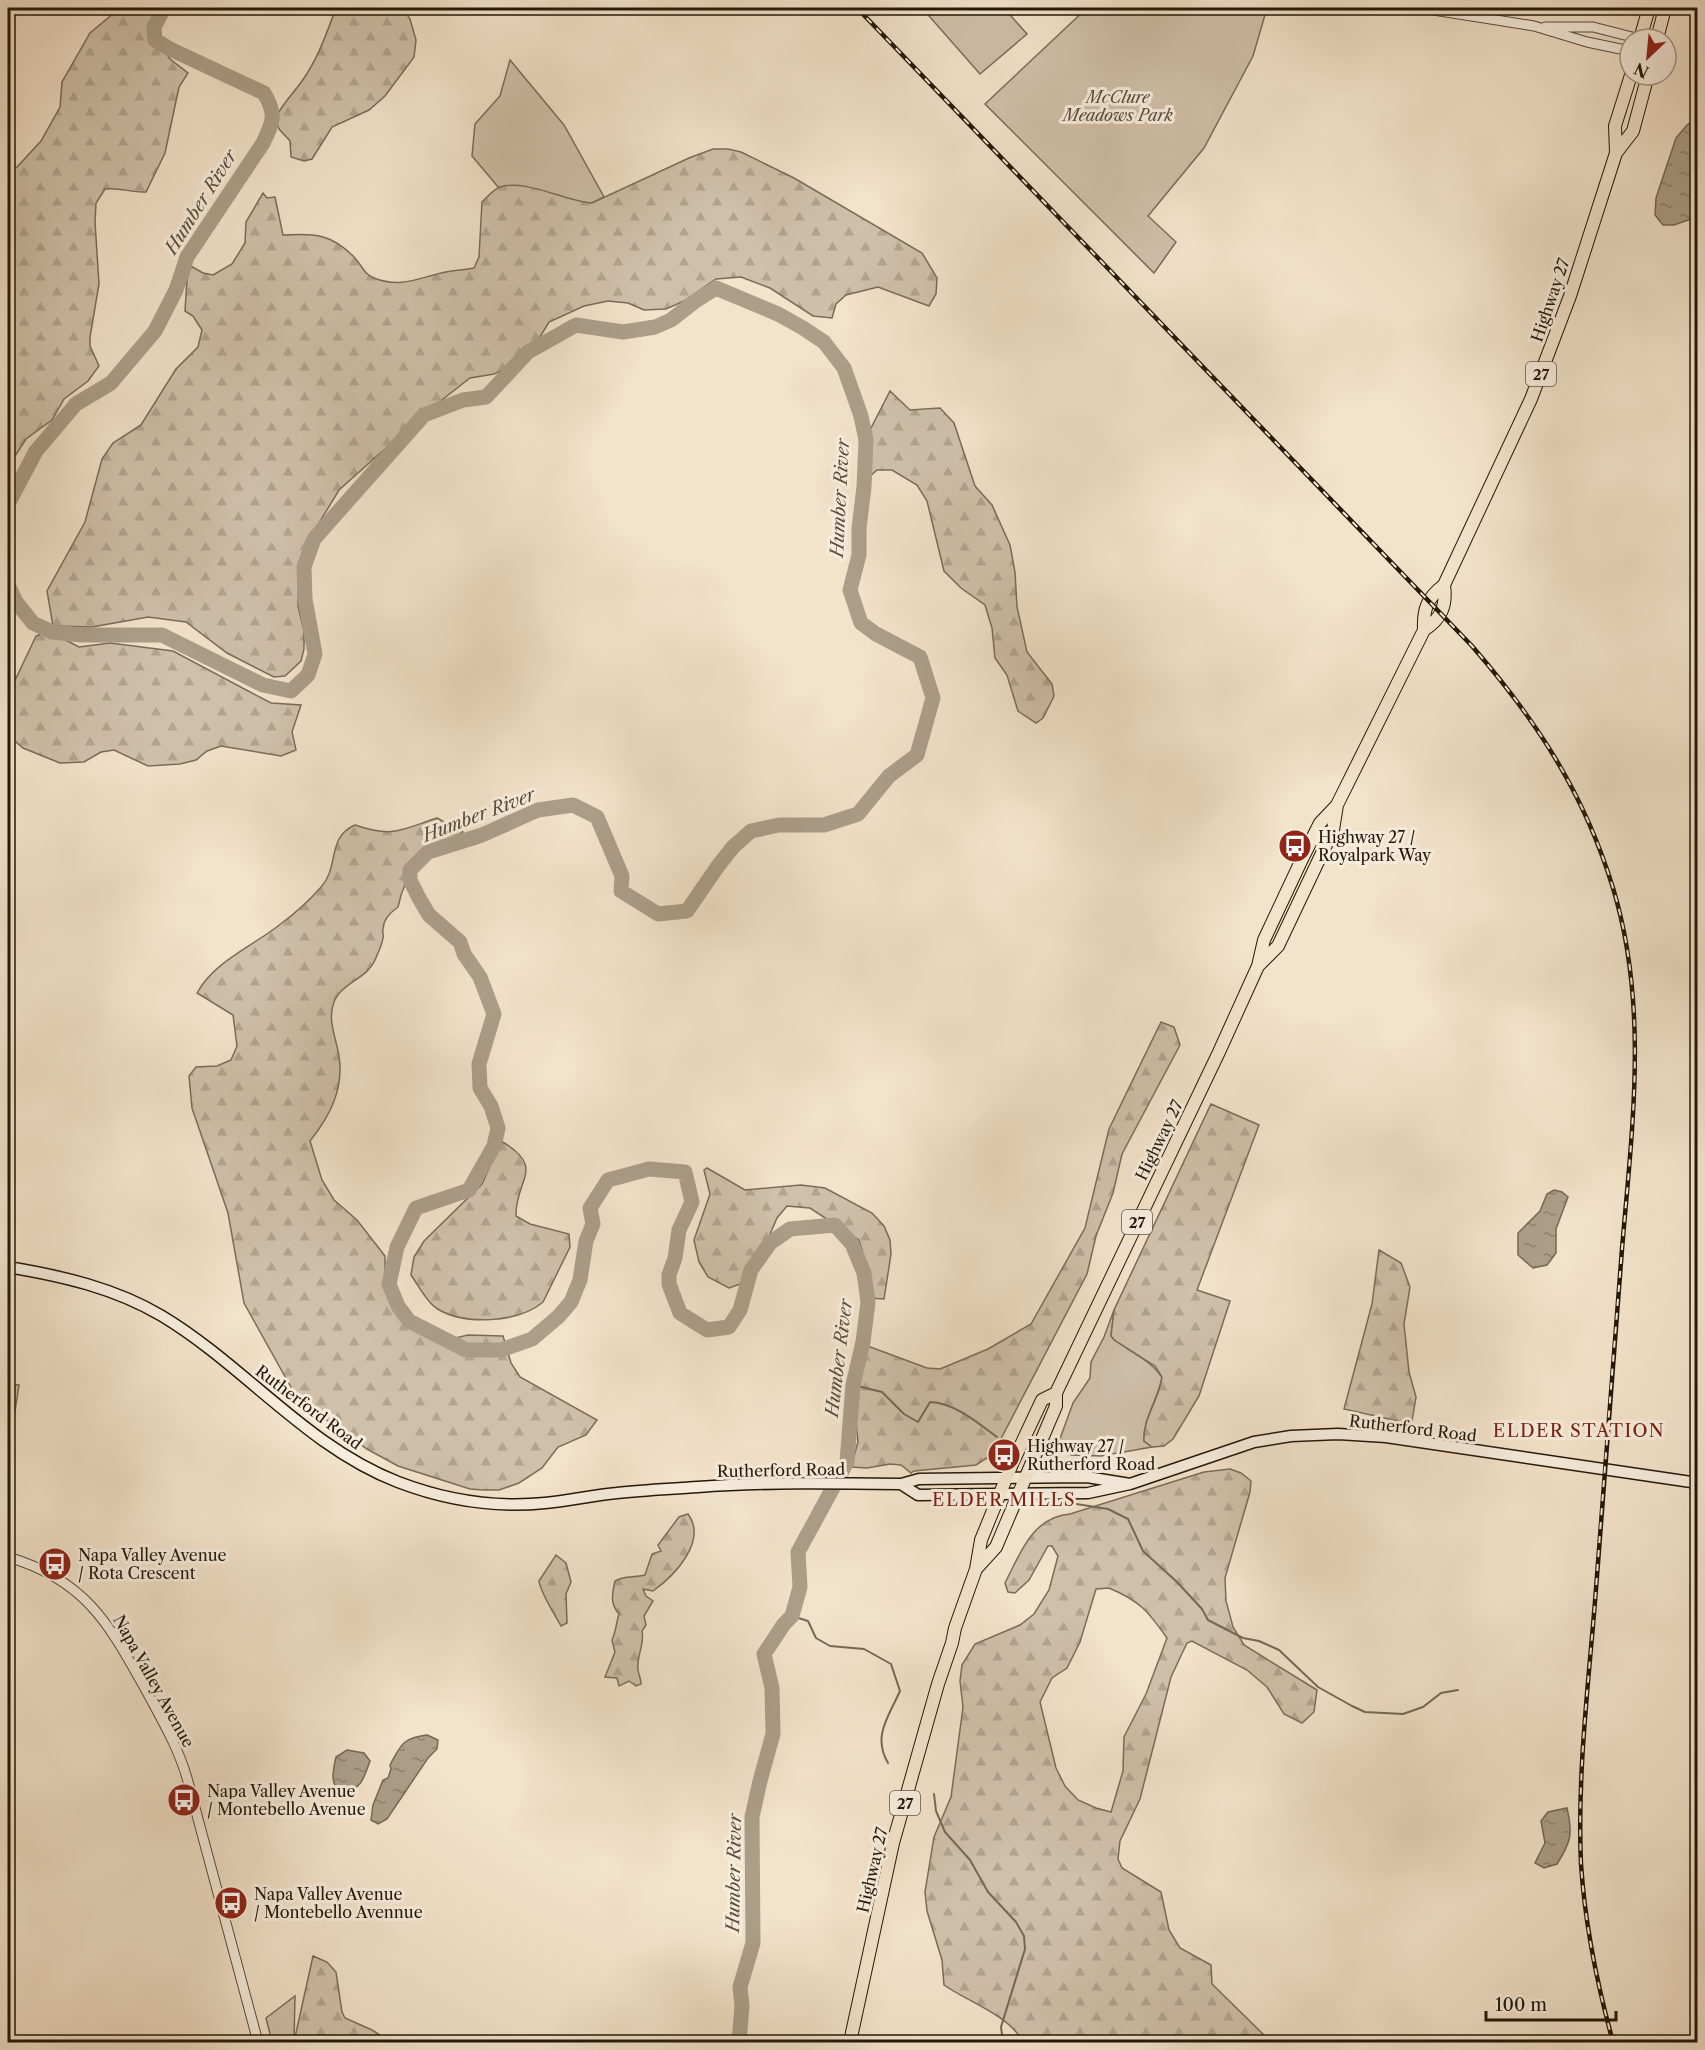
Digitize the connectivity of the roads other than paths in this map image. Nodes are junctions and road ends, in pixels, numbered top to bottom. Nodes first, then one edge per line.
1 (1421, 8) edge
2 (1649, 8) edge
3 (1665, 8) edge
4 (1534, 26) junction
5 (1643, 27) edge
6 (1660, 27) edge
7 (1618, 33) edge
8 (1618, 48) edge
9 (1627, 87) edge
10 (1645, 87) edge
11 (1616, 153) junction
12 (8, 1267) edge
13 (1056, 1393) junction
14 (1006, 1479) junction
15 (1024, 1479) junction
16 (1698, 1483) edge
17 (901, 1484) junction
18 (1130, 1484) junction
19 (999, 1495) junction
20 (1017, 1495) junction
21 (8, 1557) edge
22 (976, 1569) junction
23 (258, 2043) edge
24 (850, 2043) edge

1 - 4 street
2 - 5 main road
3 - 6 main road
4 - 7 street
4 - 8 street
9 - 11 main road, Highway 27 / 27
10 - 11 main road, Highway 27 / 27
11 - 13 main road, Highway 27 / 27
12 - 17 main road, Rutherford Road
13 - 14 main road, Highway 27 / 27
13 - 15 main road, Highway 27 / 27
14 - 15 main road, Rutherford Road
14 - 17 main road, Rutherford Road
14 - 19 main road, Highway 27 / 27
15 - 18 main road, Rutherford Road
15 - 20 main road, Highway 27 / 27
16 - 18 main road, Rutherford Road
17 - 19 main road, Rutherford Road
18 - 20 main road, Rutherford Road
19 - 20 main road, Rutherford Road
19 - 22 main road, Highway 27 / 27
20 - 22 main road, Highway 27 / 27
21 - 23 street, Napa Valley Avenue
22 - 24 main road, Highway 27 / 27

